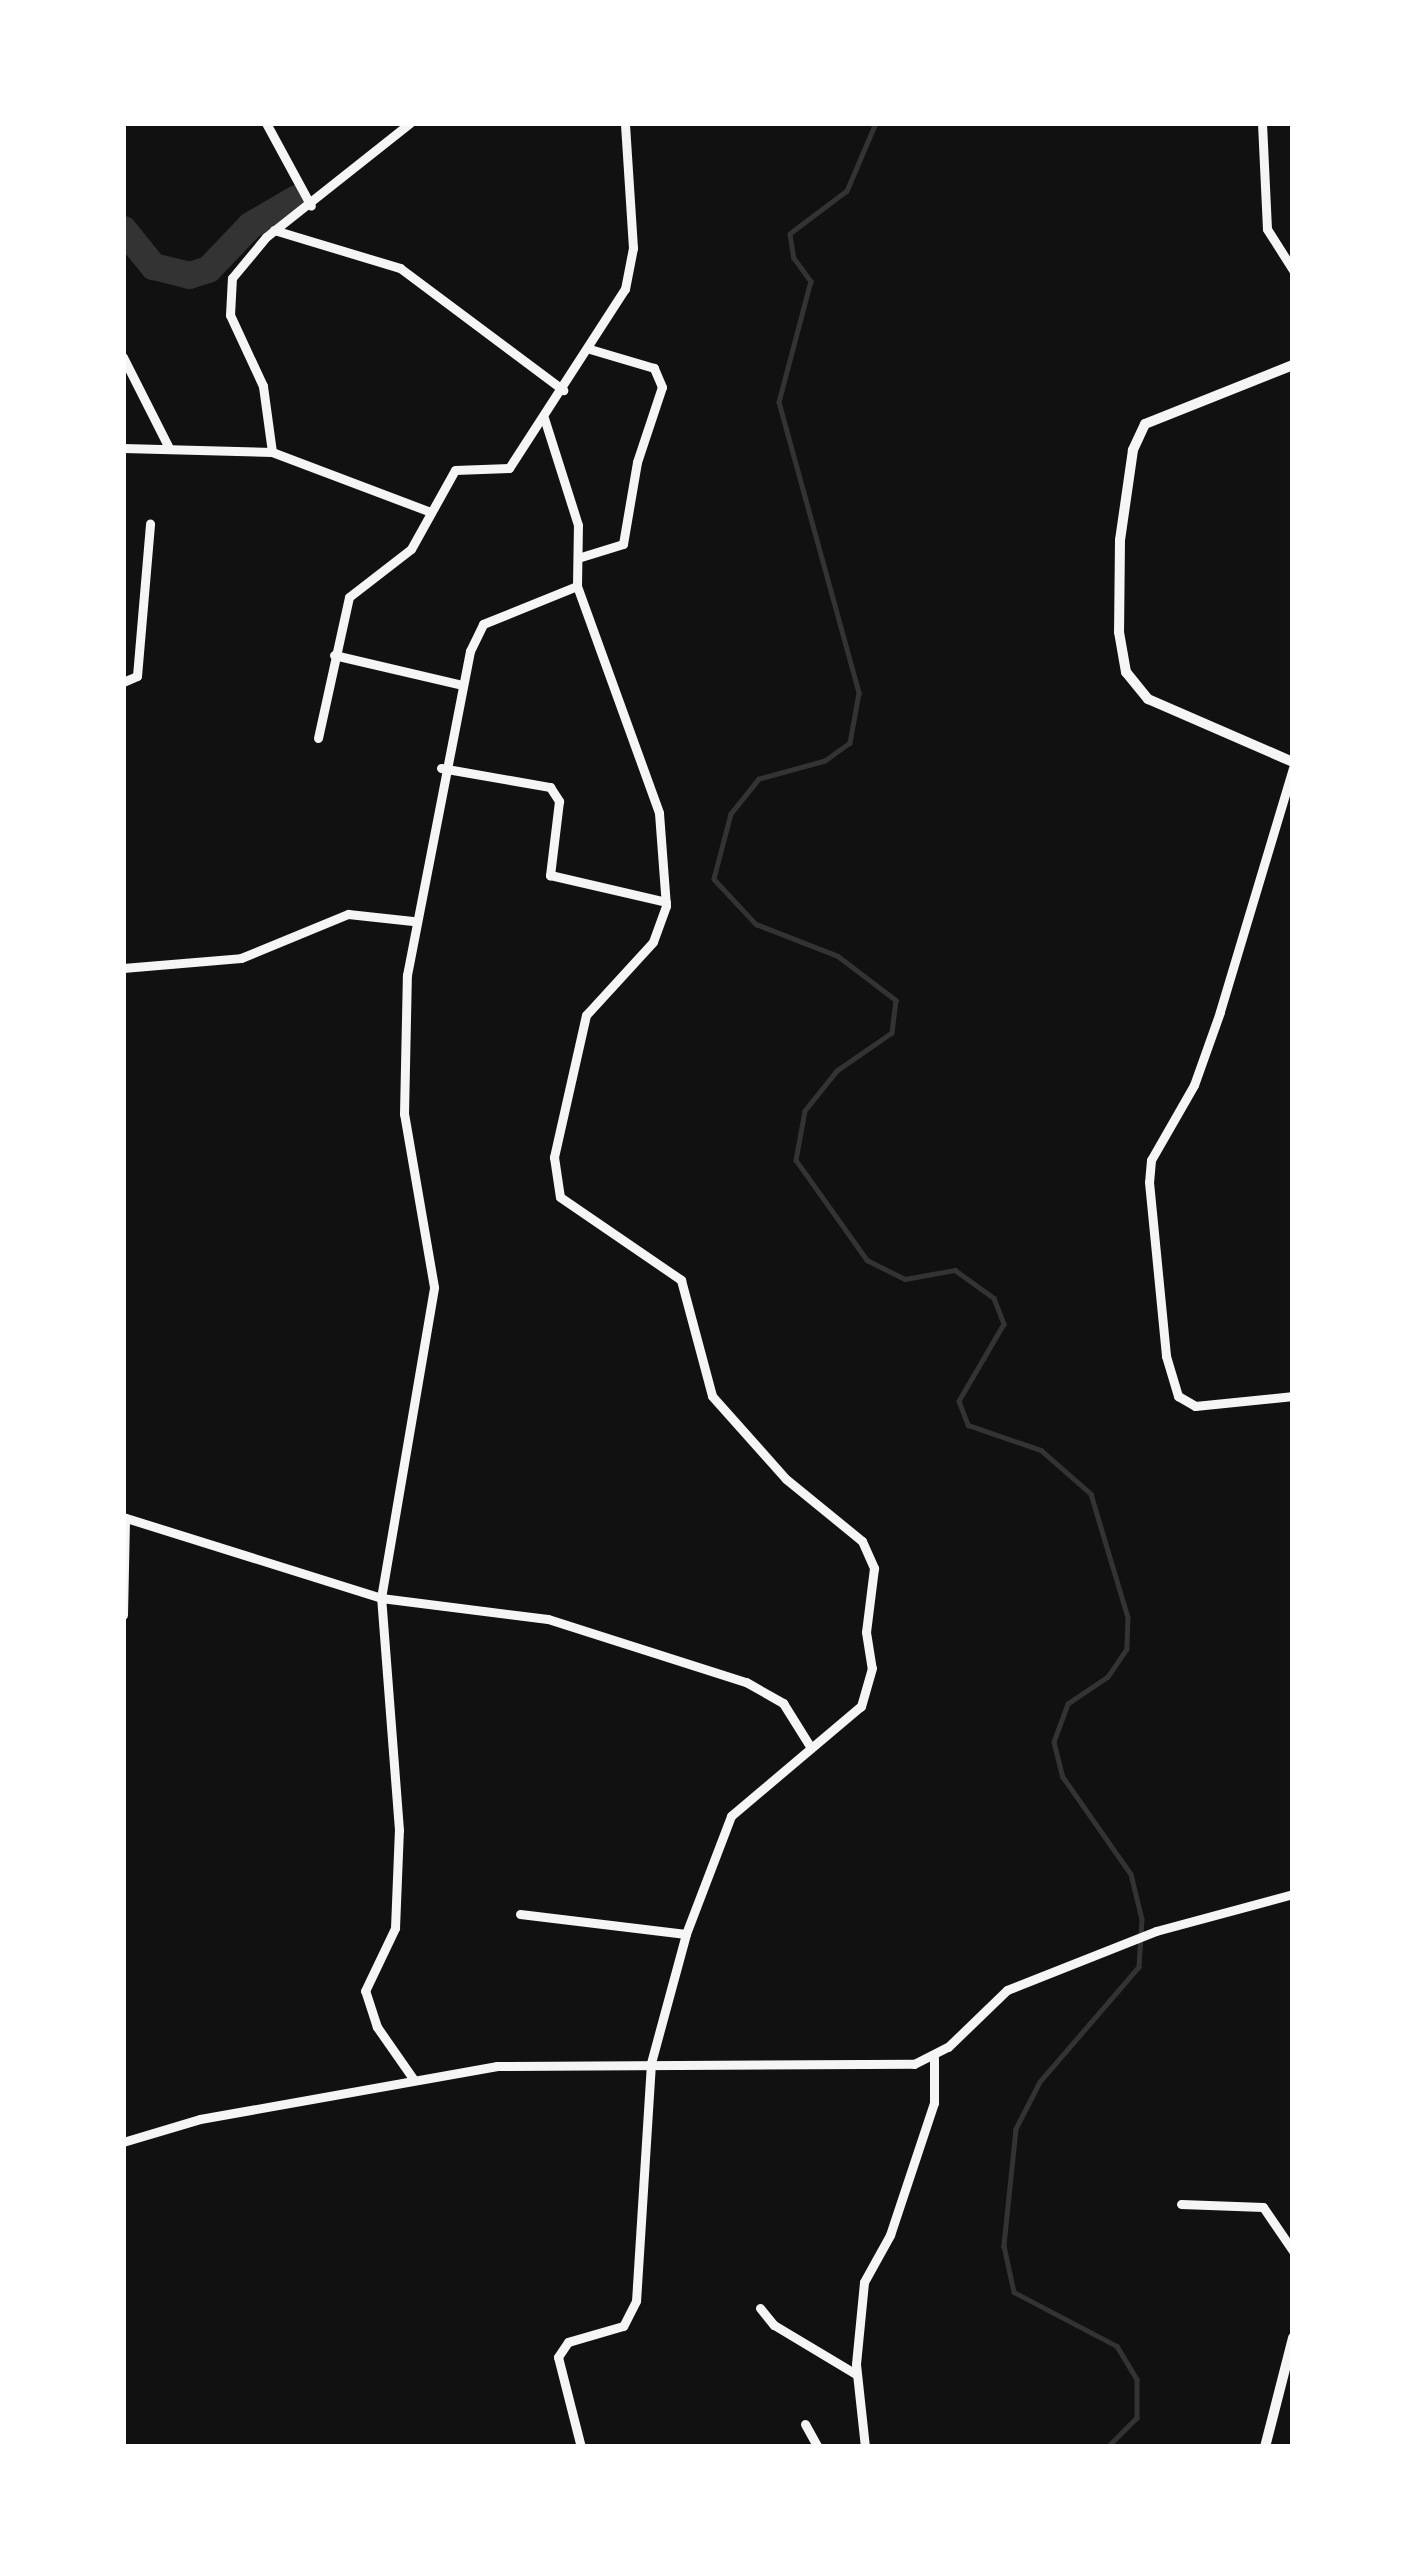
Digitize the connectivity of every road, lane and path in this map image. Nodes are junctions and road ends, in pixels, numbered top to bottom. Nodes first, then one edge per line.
1 (266, 123) edge
2 (410, 123) edge
3 (625, 123) edge
4 (1262, 123) edge
5 (311, 206) junction
6 (274, 230) junction
7 (1293, 270) edge
8 (590, 349) junction
9 (123, 357) edge
10 (1293, 365) edge
11 (563, 391) junction
12 (544, 418) junction
13 (123, 448) edge
14 (169, 448) junction
15 (272, 452) junction
16 (431, 512) junction
17 (150, 524) dead end
18 (581, 557) junction
19 (577, 586) junction
20 (334, 656) junction
21 (123, 682) edge
22 (459, 684) junction
23 (318, 738) dead end
24 (1293, 765) edge
25 (441, 768) junction
26 (666, 902) junction
27 (413, 920) junction
28 (123, 968) edge
29 (1293, 1396) edge
30 (124, 1517) edge
31 (381, 1598) junction
32 (123, 1615) edge
33 (812, 1748) junction
34 (1293, 1894) edge
35 (520, 1914) dead end
36 (686, 1934) junction
37 (934, 2058) junction
38 (652, 2063) junction
39 (415, 2080) junction
40 (123, 2142) edge
41 (1181, 2204) dead end
42 (1293, 2251) edge
43 (760, 2308) dead end
44 (1293, 2338) edge
45 (856, 2374) junction
46 (805, 2424) dead end
47 (581, 2447) edge
48 (818, 2447) edge
49 (865, 2447) edge
50 (1265, 2447) edge

1 - 5 street
2 - 5 street
3 - 8 street
4 - 7 street
5 - 6 street
6 - 11 street
6 - 15 street
8 - 11 street
8 - 18 street
9 - 14 street
10 - 24 street
11 - 12 street
12 - 16 street
12 - 18 street
13 - 14 street
14 - 15 street
15 - 16 street
16 - 20 street
17 - 21 street
18 - 19 street
19 - 22 street
19 - 26 street
20 - 22 street
20 - 23 street
22 - 25 street
24 - 29 street
25 - 26 street
25 - 27 street
26 - 33 street
27 - 28 street
27 - 31 street
30 - 31 street
30 - 32 street
31 - 33 street
31 - 39 street
33 - 36 street
34 - 37 street
35 - 36 street
36 - 38 street
37 - 38 street
37 - 45 street
38 - 39 street
38 - 47 street
39 - 40 street
41 - 42 street
43 - 45 street
44 - 50 street
45 - 49 street
46 - 48 street

